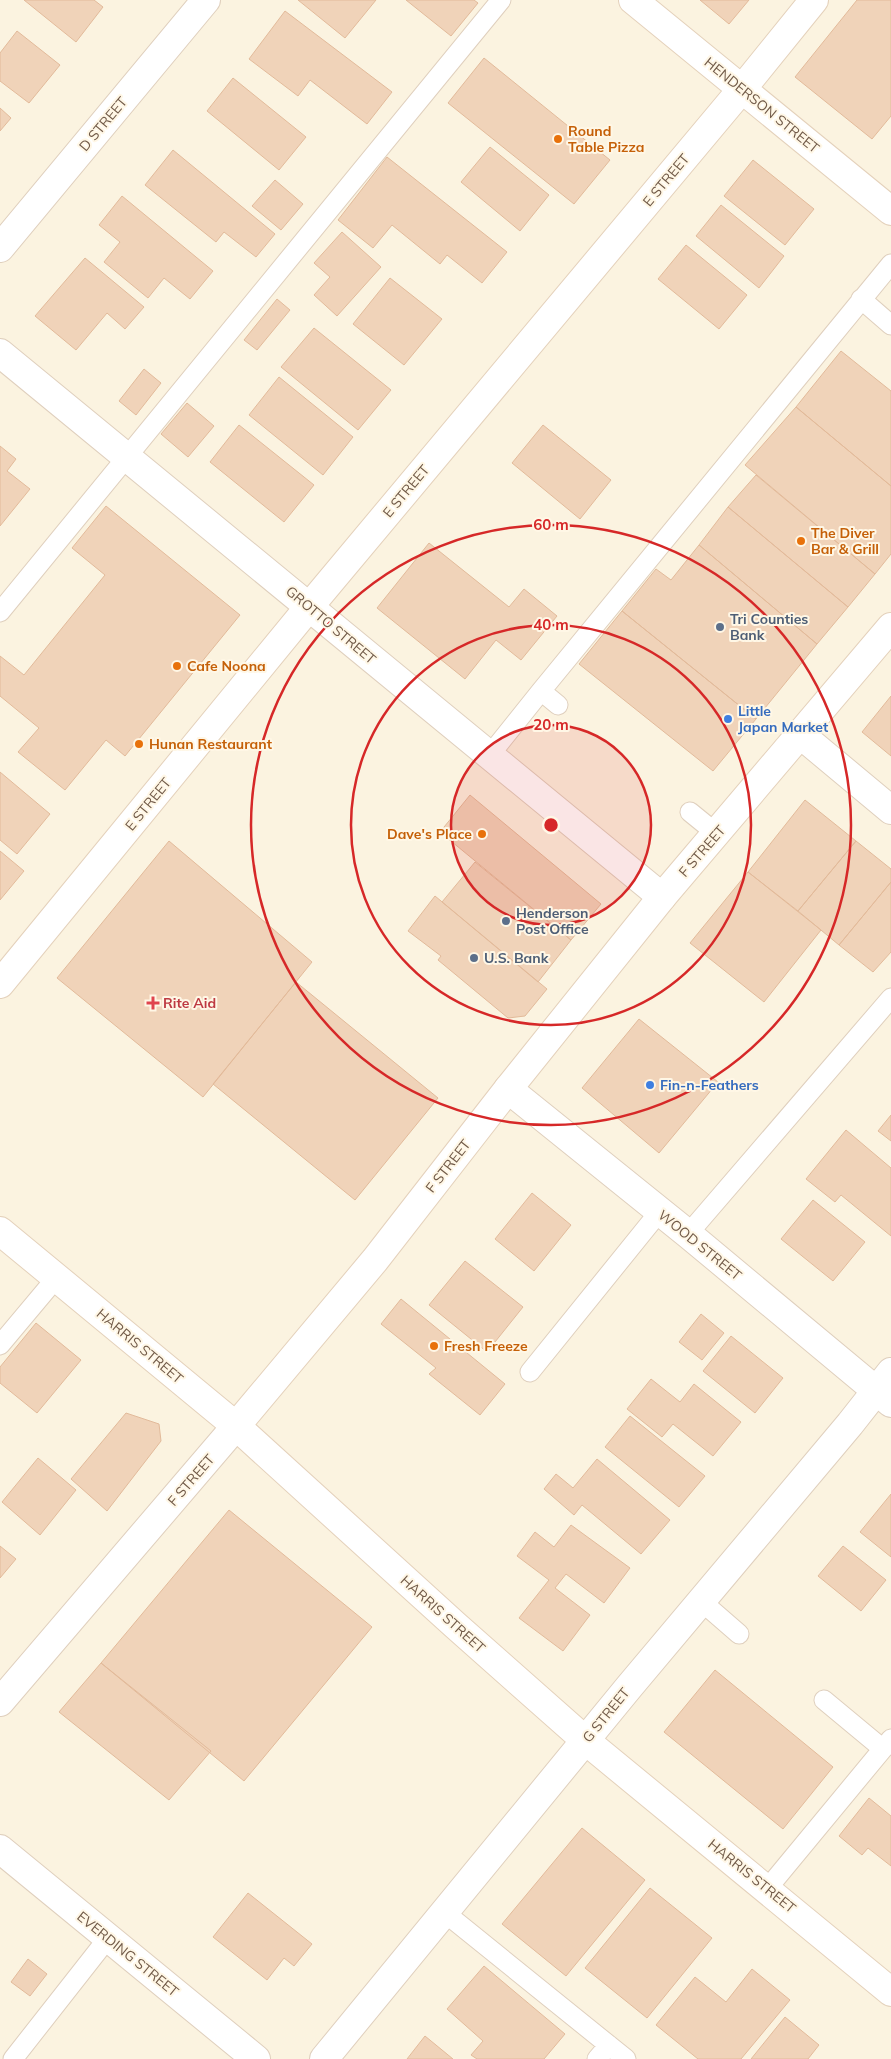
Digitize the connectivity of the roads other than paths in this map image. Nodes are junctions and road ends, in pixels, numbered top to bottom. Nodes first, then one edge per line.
1 (206, 0) edge
2 (501, 0) edge
3 (633, 0) edge
4 (814, 0) edge
5 (742, 88) junction
6 (891, 212) edge
7 (0, 248) edge
8 (891, 264) edge
9 (861, 299) junction
10 (891, 325) edge
11 (0, 353) edge
12 (128, 458) junction
13 (310, 607) junction
14 (0, 612) edge
15 (891, 627) edge
16 (540, 691) junction
17 (558, 705) dead end
18 (801, 735) junction
19 (489, 756) junction
20 (891, 810) edge
21 (690, 812) dead end
22 (717, 834) junction
23 (662, 897) junction
24 (0, 984) edge
25 (891, 998) edge
26 (508, 1089) junction
27 (660, 1211) junction
28 (0, 1231) edge
29 (688, 1234) junction
30 (56, 1277) junction
31 (0, 1346) edge
32 (530, 1372) dead end
33 (886, 1389) edge
34 (236, 1426) junction
35 (701, 1601) junction
36 (739, 1634) dead end
37 (824, 1700) dead end
38 (0, 1702) edge
39 (586, 1741) junction
40 (887, 1744) edge
41 (0, 1849) edge
42 (767, 1889) junction
43 (444, 1912) junction
44 (108, 1938) junction
45 (891, 1992) edge
46 (603, 2052) edge
47 (13, 2059) edge
48 (256, 2059) edge
49 (324, 2059) edge
50 (626, 2059) edge

1 - 7 main road, D STREET
2 - 12 lane
3 - 5 main road, HENDERSON STREET
4 - 5 main road, E STREET
5 - 6 main road, HENDERSON STREET
5 - 13 main road, E STREET
8 - 9 lane
9 - 10 lane
9 - 16 lane
11 - 12 main road, GROTTO STREET
12 - 13 main road, GROTTO STREET
12 - 14 lane
13 - 19 main road, GROTTO STREET
13 - 24 main road, E STREET
15 - 18 main road, F STREET
16 - 17 lane
16 - 19 lane
18 - 20 main road
18 - 22 main road, F STREET
19 - 23 main road, GROTTO STREET
21 - 22 lane
22 - 23 main road, F STREET
23 - 26 main road, F STREET
25 - 29 lane
26 - 27 main road, WOOD STREET
26 - 34 main road, F STREET
27 - 29 main road, WOOD STREET
27 - 32 lane
28 - 30 main road, HARRIS STREET
29 - 33 main road, WOOD STREET
30 - 31 lane
30 - 34 main road, HARRIS STREET
33 - 35 main road, G STREET
34 - 38 main road, F STREET
34 - 39 main road, HARRIS STREET
35 - 36 lane
35 - 39 main road, G STREET
37 - 40 lane
39 - 42 main road, HARRIS STREET
39 - 43 main road, G STREET
40 - 42 lane
41 - 44 main road, EVERDING STREET
42 - 45 main road, HARRIS STREET
43 - 46 lane
43 - 49 main road, G STREET
44 - 47 lane
44 - 48 main road, EVERDING STREET
46 - 50 lane

